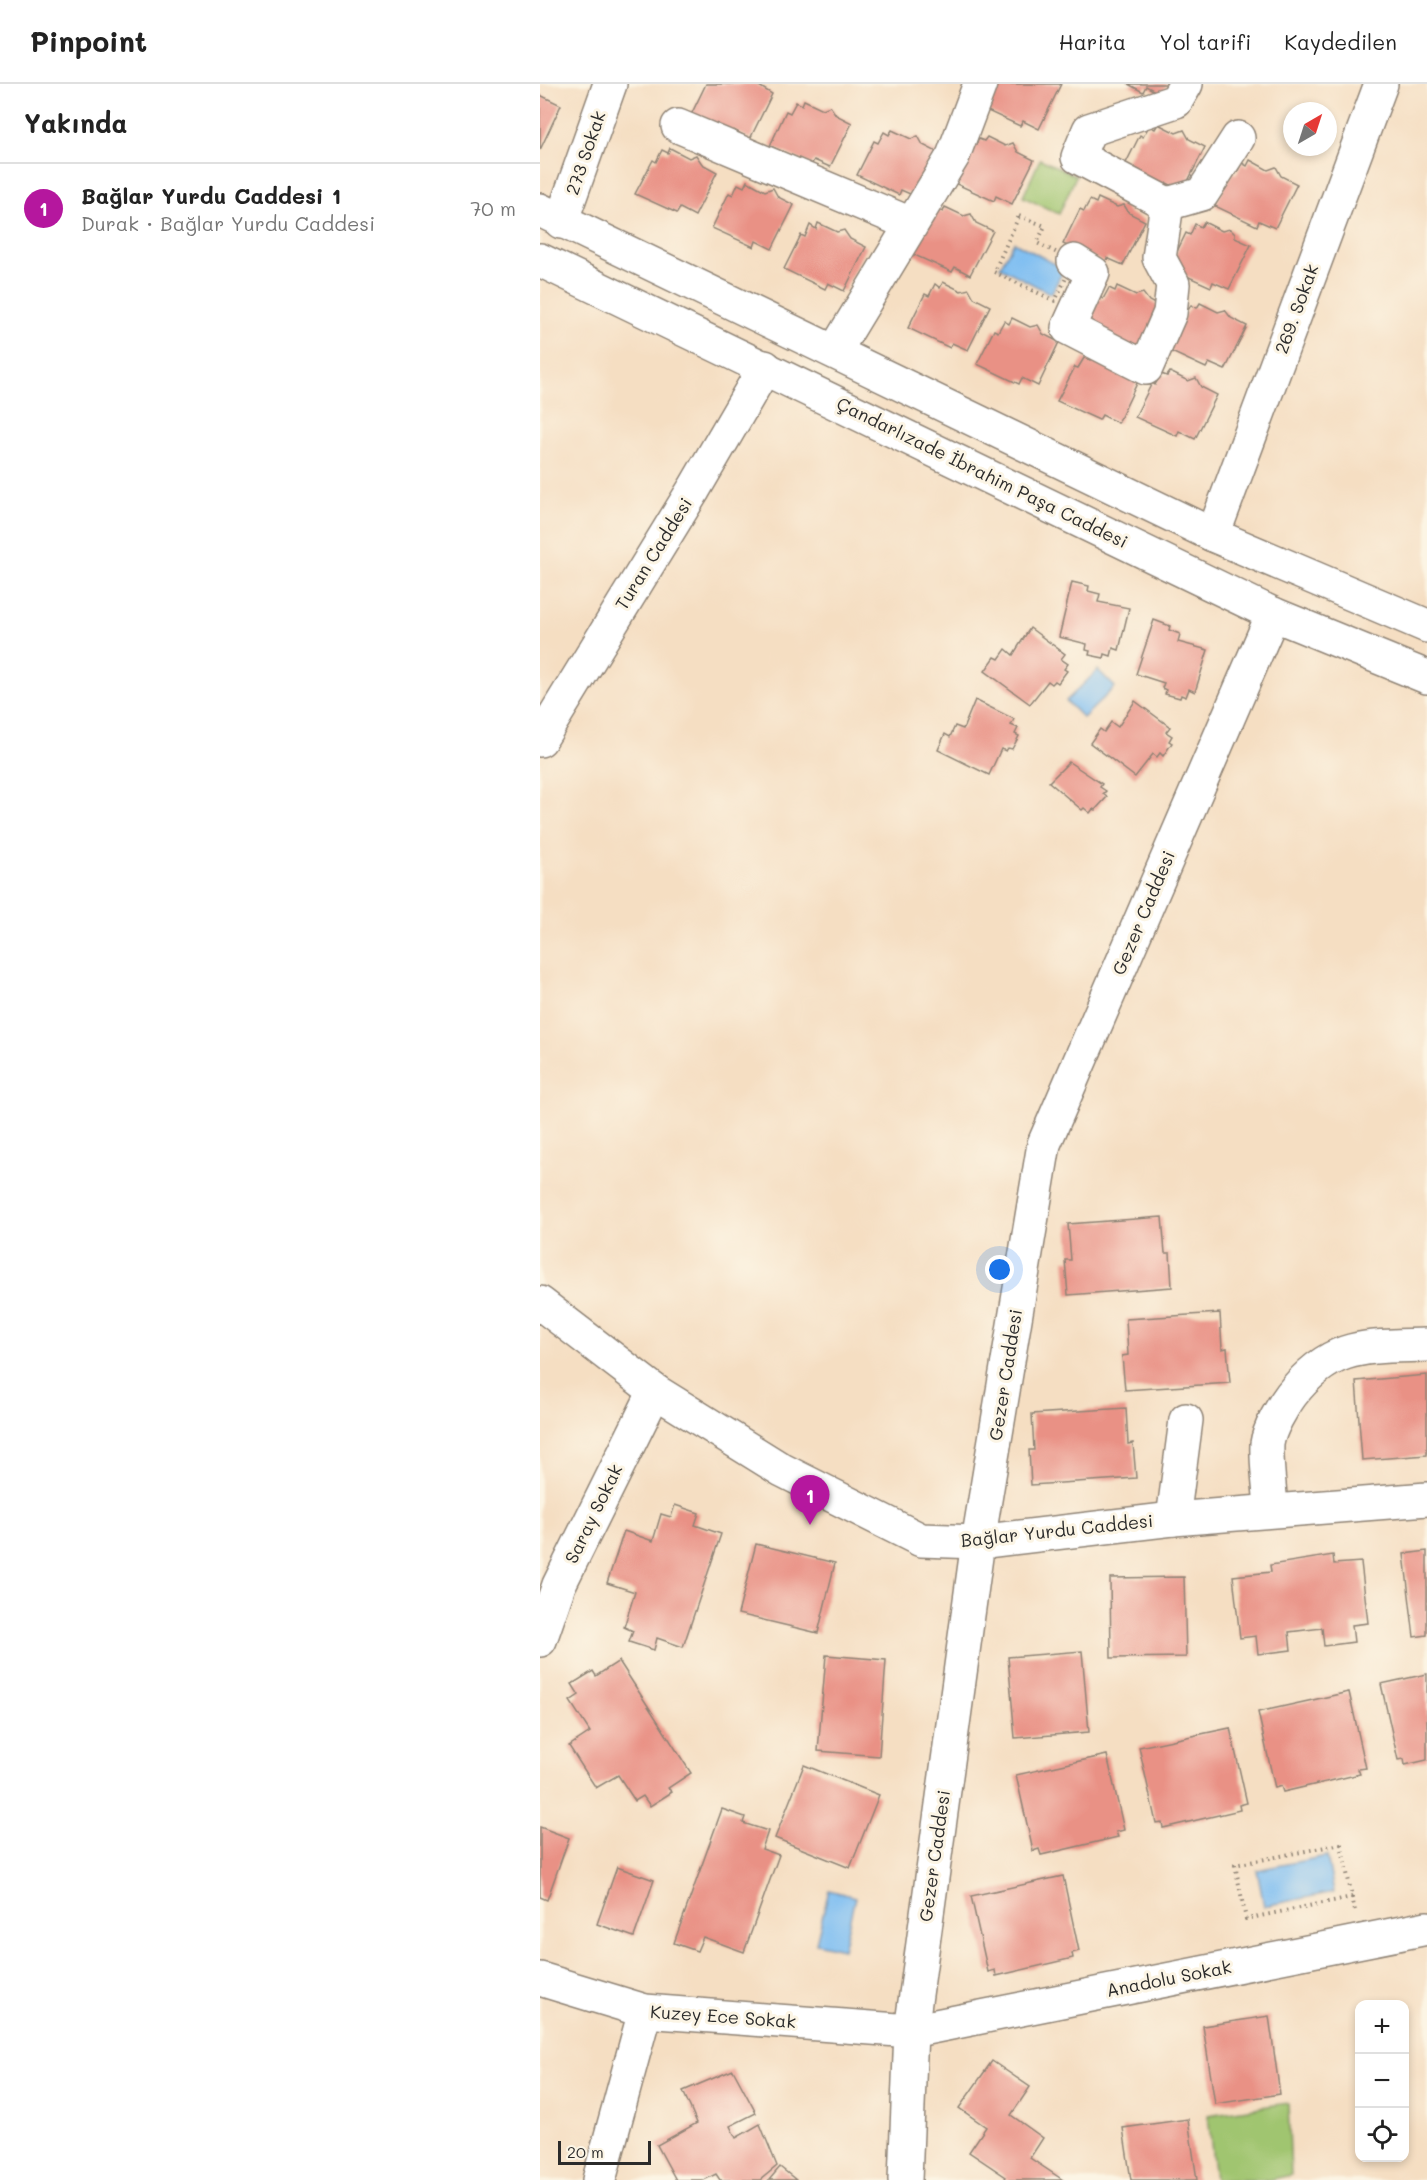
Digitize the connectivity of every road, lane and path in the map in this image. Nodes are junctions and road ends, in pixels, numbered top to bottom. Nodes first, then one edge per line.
1 (610, 84) edge
2 (980, 84) edge
3 (1185, 84) edge
4 (1381, 84) edge
5 (678, 126) dead end
6 (1238, 138) dead end
7 (1167, 204) junction
8 (551, 216) edge
9 (911, 224) junction
10 (540, 260) edge
11 (1074, 261) junction
12 (835, 351) junction
13 (765, 367) junction
14 (1213, 535) junction
15 (1273, 614) junction
16 (1427, 626) edge
17 (1427, 677) edge
18 (540, 740) edge
19 (540, 1303) edge
20 (1427, 1345) edge
21 (655, 1391) junction
22 (1186, 1420) dead end
23 (1427, 1498) edge
24 (1271, 1509) junction
25 (1173, 1519) junction
26 (978, 1542) junction
27 (540, 1640) edge
28 (1246, 1919) joint
29 (1427, 1928) edge
30 (540, 1979) edge
31 (645, 2012) junction
32 (911, 2031) junction
33 (599, 2180) edge
34 (905, 2180) edge

1 - 8 street, 273 Sokak
2 - 9 street
3 - 7 street
4 - 14 street, 269. Sokak
5 - 9 street
6 - 7 street
7 - 11 street
8 - 12 street
9 - 12 street
10 - 13 street, Çandarlızade İbrahim Paşa Caddesi
11 - 11 path
12 - 14 street
13 - 15 street, Çandarlızade İbrahim Paşa Caddesi
13 - 18 street, Turan Caddesi
14 - 16 street
15 - 17 street, Çandarlızade İbrahim Paşa Caddesi
15 - 26 street, Gezer Caddesi
19 - 21 street, Bağlar Yurdu Caddesi
20 - 24 street
21 - 26 street, Bağlar Yurdu Caddesi
21 - 27 street, Saray Sokak
22 - 25 street
23 - 24 street, Bağlar Yurdu Caddesi
24 - 25 street, Bağlar Yurdu Caddesi
25 - 26 street, Bağlar Yurdu Caddesi
26 - 32 street, Gezer Caddesi
28 - 28 path
29 - 32 street, Anadolu Sokak
30 - 31 street, Kuzey Ece Sokak
31 - 32 street, Kuzey Ece Sokak
31 - 33 street
32 - 34 street, Gezer Caddesi

